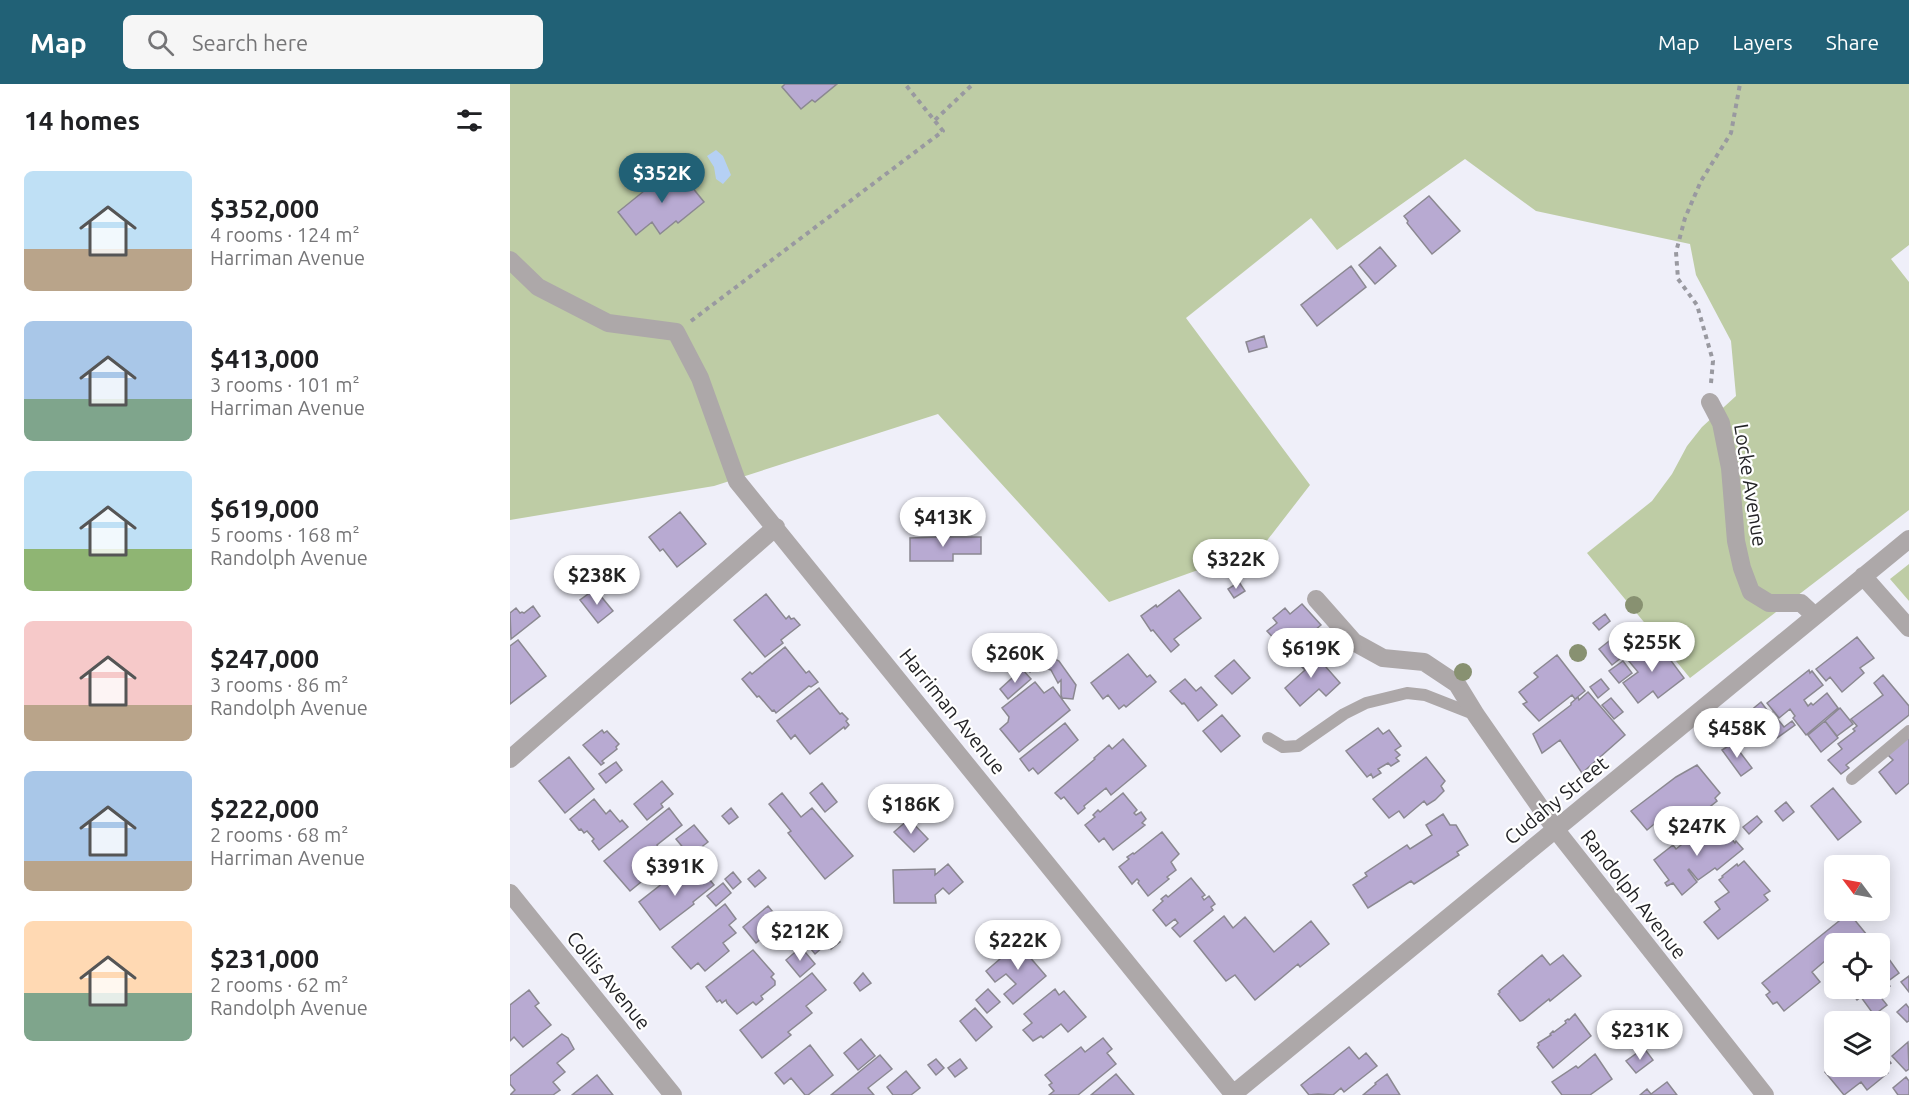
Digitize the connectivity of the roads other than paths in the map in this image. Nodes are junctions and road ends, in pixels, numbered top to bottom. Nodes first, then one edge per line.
1 (510, 260) edge
2 (1710, 402) road end
3 (776, 527) junction
4 (1909, 539) edge
5 (1863, 576) junction
6 (1316, 599) dead end
7 (1815, 616) junction
8 (1909, 628) edge
9 (1476, 715) junction
10 (1909, 731) edge
11 (1268, 738) dead end
12 (510, 759) edge
13 (1852, 778) dead end
14 (1556, 830) junction
15 (510, 893) edge
16 (673, 1095) edge
17 (1233, 1095) edge
18 (1764, 1095) edge

1 - 3 street, Harriman Avenue
2 - 7 street, Locke Avenue
3 - 12 street
3 - 17 street, Harriman Avenue
4 - 5 street, Cudahy Street
5 - 7 street, Cudahy Street
5 - 8 street
6 - 9 street, Randolph Avenue
7 - 14 street, Cudahy Street
9 - 11 lane
9 - 14 street, Randolph Avenue
10 - 13 lane
14 - 17 street, Cudahy Street
14 - 18 street, Randolph Avenue
15 - 16 street, Collis Avenue

